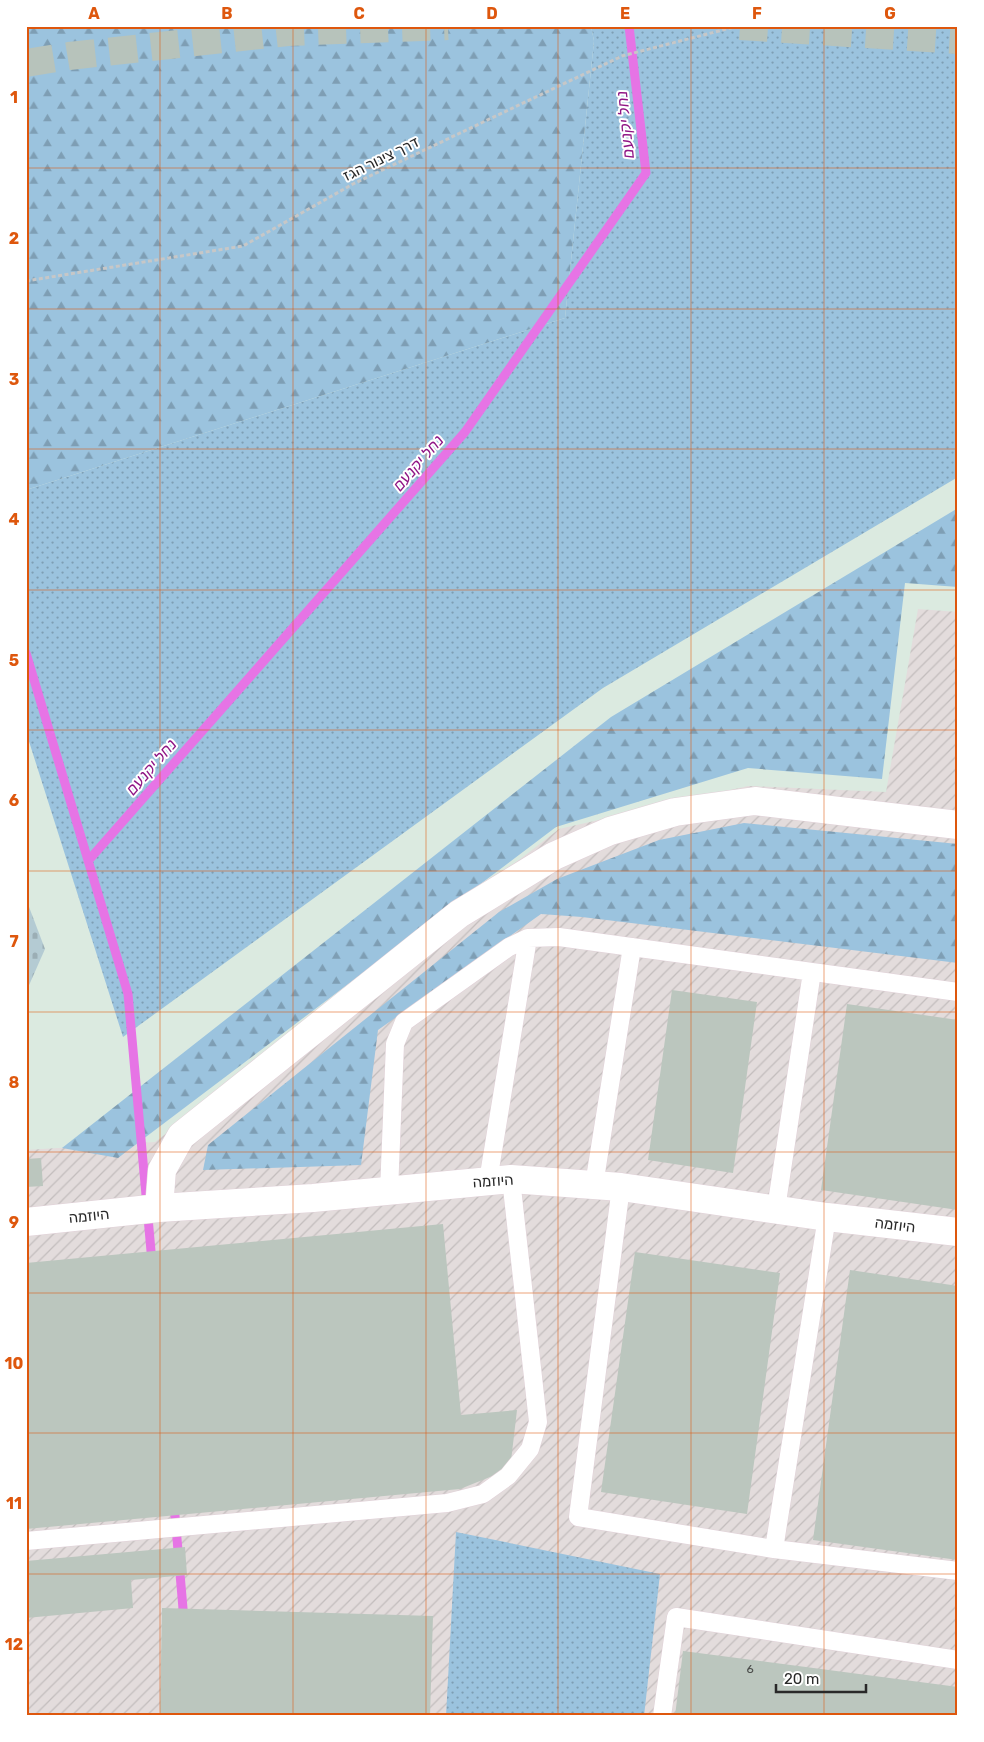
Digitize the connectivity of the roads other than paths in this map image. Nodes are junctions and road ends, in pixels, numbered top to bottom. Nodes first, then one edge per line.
1 (958, 825) edge
2 (528, 938) junction
3 (632, 947) junction
4 (812, 972) junction
5 (958, 992) edge
6 (499, 1180) junction
7 (594, 1185) junction
8 (622, 1187) junction
9 (389, 1191) junction
10 (159, 1208) junction
11 (776, 1210) junction
12 (827, 1217) junction
13 (26, 1222) edge
14 (958, 1232) edge
15 (26, 1542) edge
16 (774, 1549) junction
17 (958, 1572) edge
18 (958, 1660) edge
19 (662, 1716) edge

1 - 10 street
2 - 3 lane
2 - 6 lane
2 - 9 lane
3 - 4 lane
3 - 7 lane
4 - 5 lane
4 - 11 lane
6 - 7 street, היוזמה
6 - 9 street, היוזמה
6 - 15 lane
7 - 8 street, היוזמה
8 - 11 street, היוזמה
8 - 16 lane
9 - 10 street, היוזמה
10 - 13 street, היוזמה
11 - 12 street, היוזמה
12 - 14 street, היוזמה
12 - 16 lane
16 - 17 lane
18 - 19 lane

